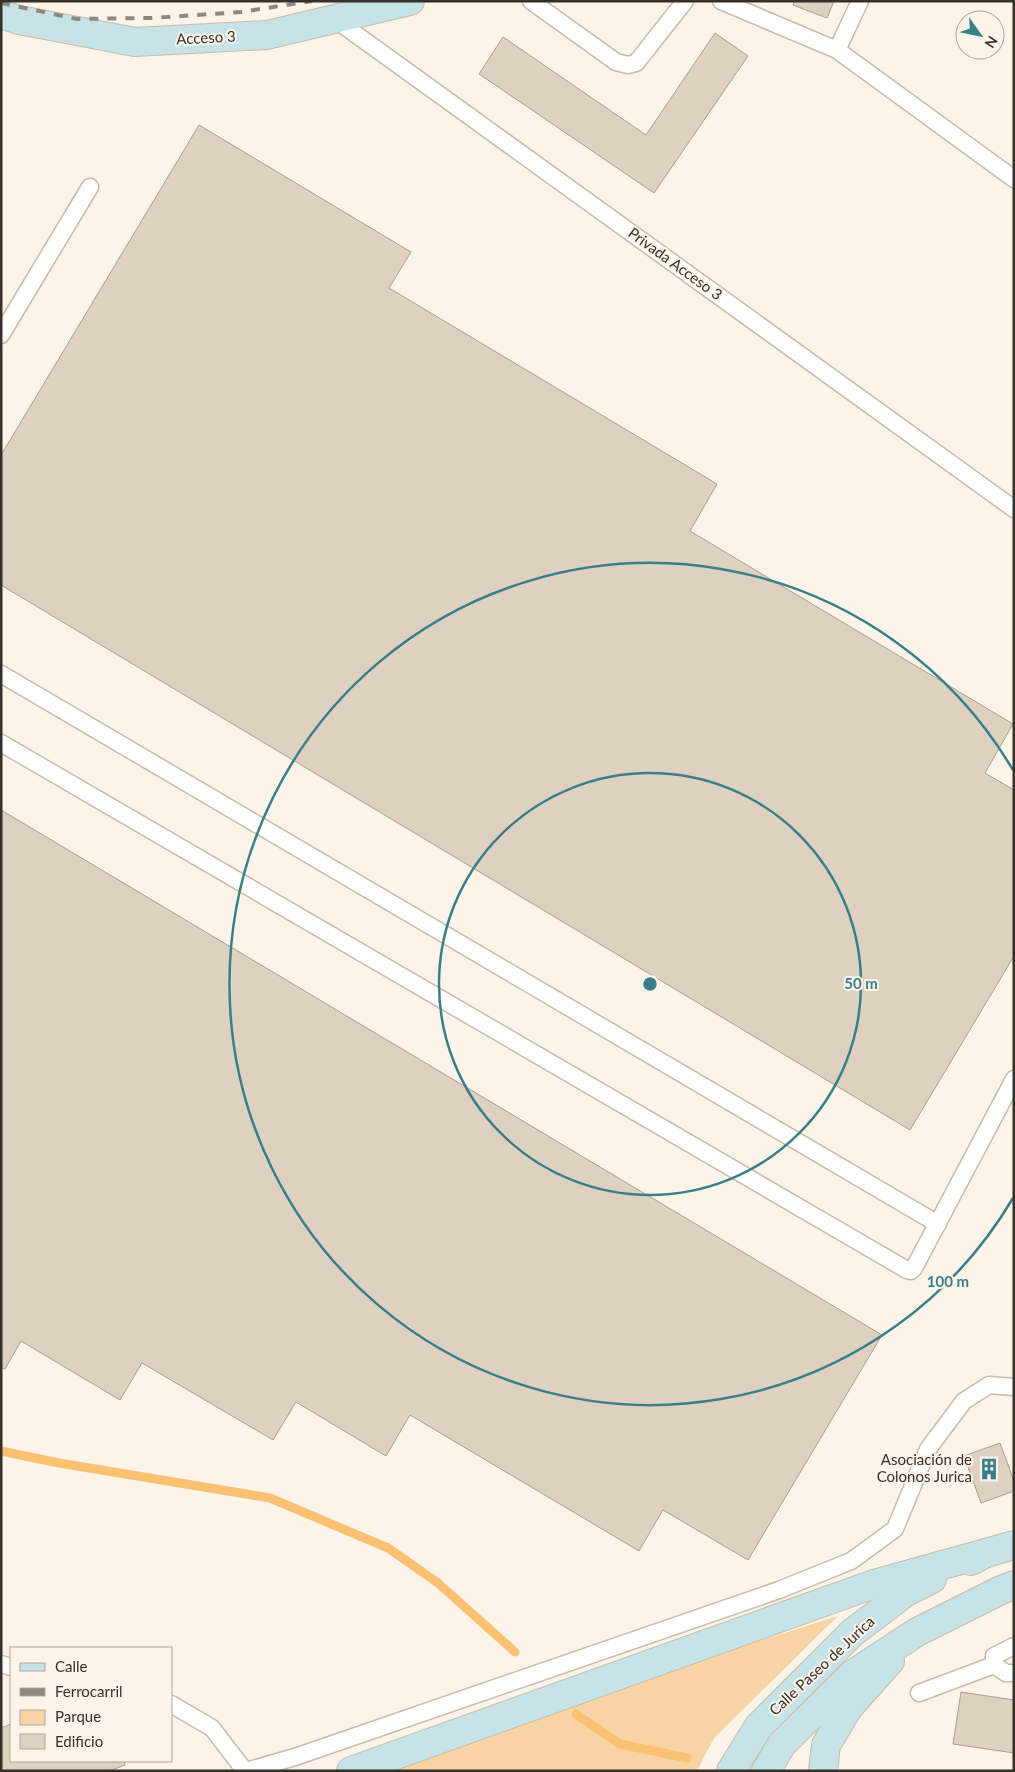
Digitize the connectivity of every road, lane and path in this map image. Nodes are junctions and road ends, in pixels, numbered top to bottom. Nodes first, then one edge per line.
1 (410, 1) edge
2 (531, 1) edge
3 (685, 1) edge
4 (721, 1) edge
5 (860, 1) edge
6 (1, 14) edge
7 (336, 20) junction
8 (837, 50) junction
9 (1014, 179) edge
10 (90, 187) dead end
11 (1, 335) edge
12 (1014, 509) edge
13 (1, 674) edge
14 (1, 743) edge
15 (1014, 1078) edge
16 (938, 1224) junction
17 (1014, 1387) edge
18 (1014, 1545) edge
19 (986, 1553) junction
20 (1014, 1585) edge
21 (916, 1632) junction
22 (1014, 1646) edge
23 (994, 1665) junction
24 (1014, 1673) edge
25 (919, 1693) dead end
26 (172, 1705) edge
27 (825, 1758) edge
28 (246, 1771) edge
29 (351, 1771) edge
30 (731, 1771) edge
31 (766, 1771) edge

1 - 7 main road, Acceso 3
2 - 3 lane
4 - 8 lane
5 - 8 lane
6 - 7 main road, Acceso 3
7 - 12 lane, Privada Acceso 3
8 - 9 lane
10 - 11 lane
13 - 16 lane
14 - 16 lane
15 - 16 lane
17 - 28 lane
18 - 19 main road, Calle Paseo de Jurica
19 - 29 main road
19 - 30 main road, Calle Paseo de Jurica
20 - 21 main road, Calle Paseo de Jurica
21 - 27 main road
21 - 31 main road, Calle Paseo de Jurica
22 - 23 lane
23 - 24 lane
23 - 25 lane
26 - 28 lane

